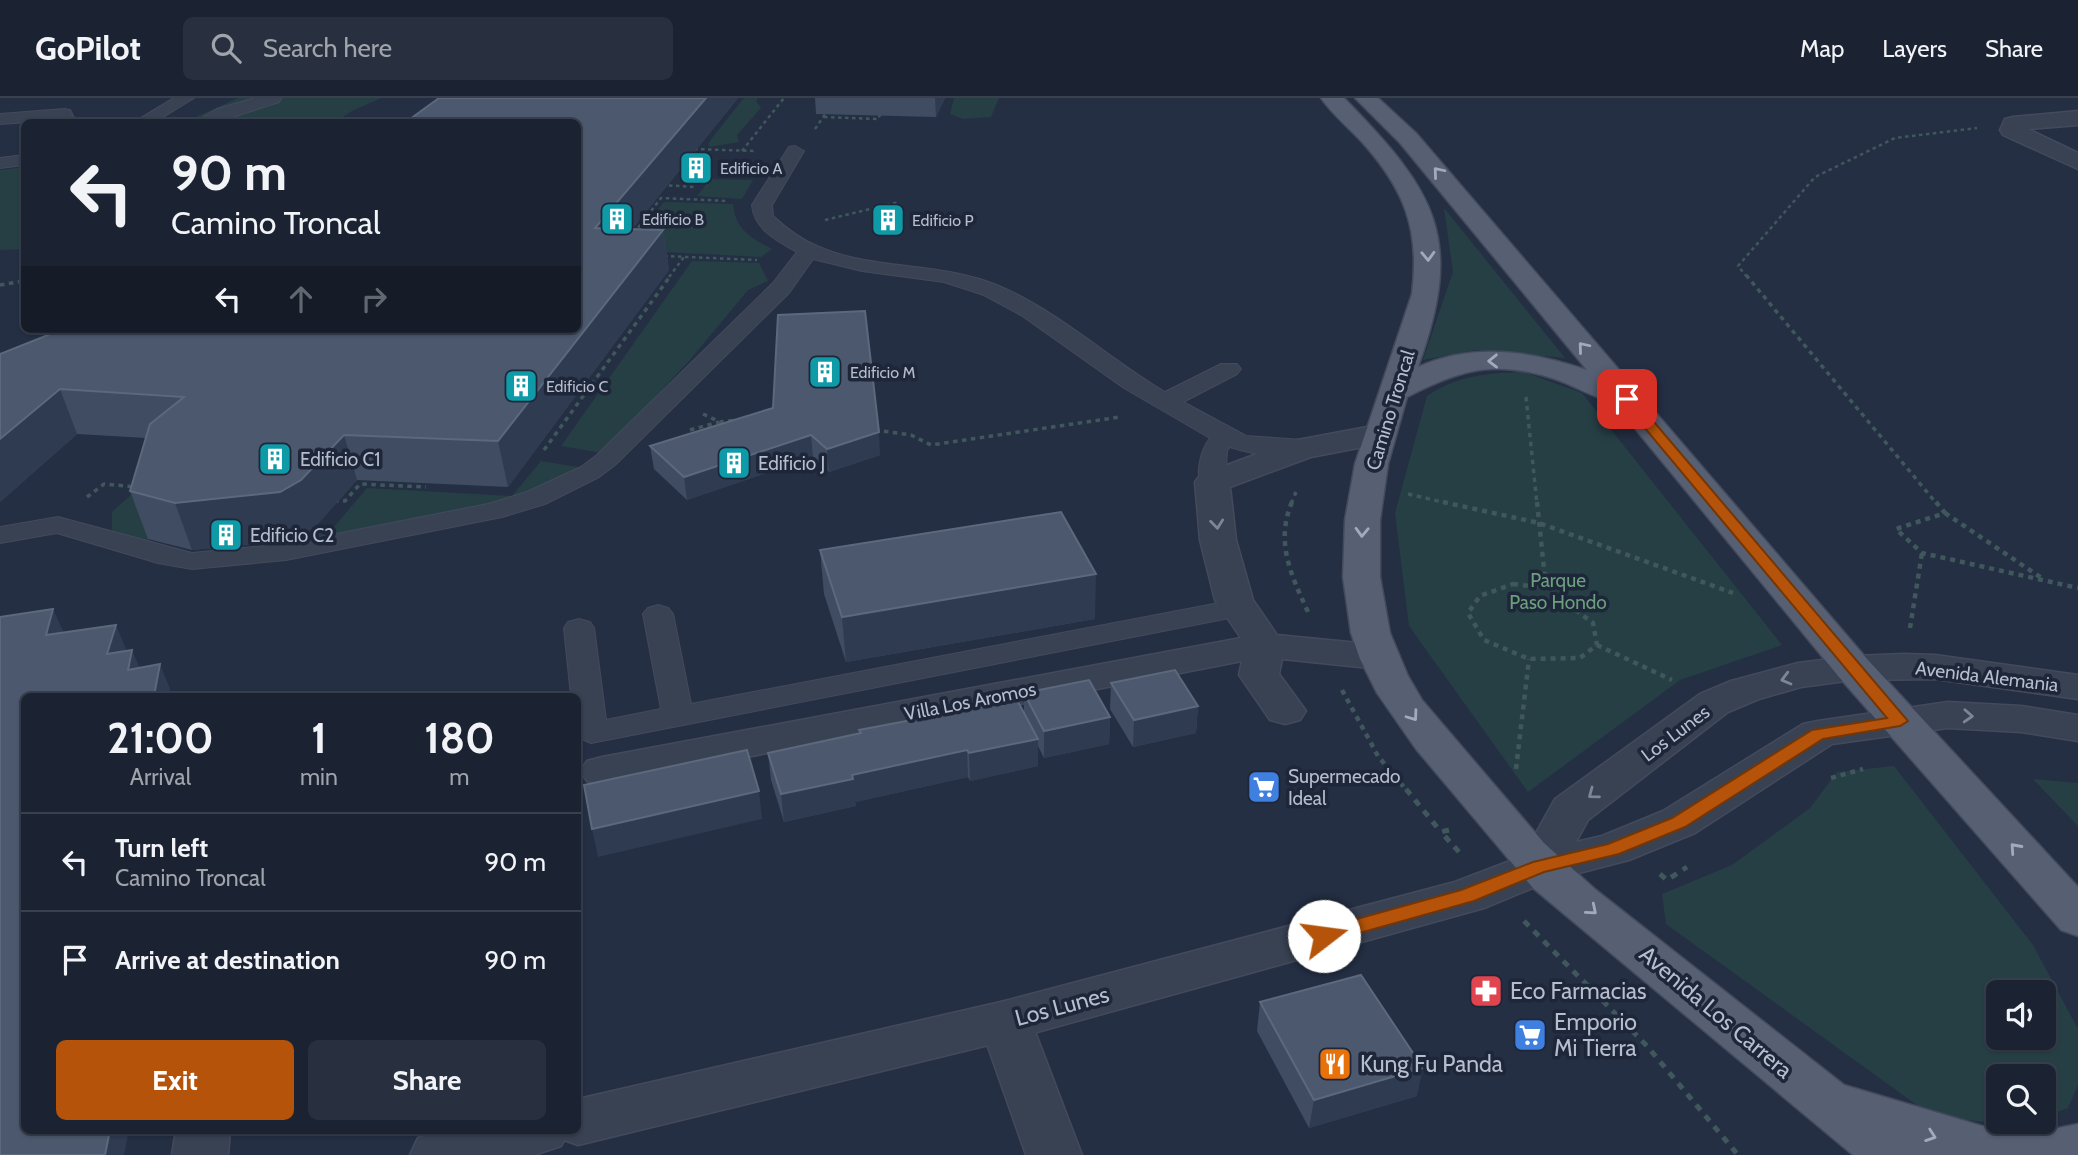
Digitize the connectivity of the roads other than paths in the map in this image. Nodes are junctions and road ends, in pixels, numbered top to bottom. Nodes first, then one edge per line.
1 (186, 98) edge
2 (274, 98) edge
3 (1332, 98) edge
4 (1366, 98) edge
5 (2078, 118) edge
6 (0, 119) edge
7 (66, 119) edge
8 (148, 119) edge
9 (210, 119) edge
10 (795, 151) dead end
11 (21, 160) edge
12 (2078, 162) edge
13 (0, 163) edge
14 (808, 251) junction
15 (1229, 369) dead end
16 (1395, 391) junction
17 (1627, 399) junction
18 (1165, 402) junction
19 (1378, 435) junction
20 (1225, 436) junction
21 (1304, 448) junction
22 (1212, 482) junction
23 (0, 536) edge
24 (1240, 608) junction
25 (658, 614) dead end
26 (579, 628) dead end
27 (1265, 645) junction
28 (1379, 657) junction
29 (1853, 668) junction
30 (2078, 687) edge
31 (1284, 711) dead end
32 (678, 716) junction
33 (1900, 721) junction
34 (2078, 728) edge
35 (602, 771) dead end
36 (1540, 867) junction
37 (2069, 909) edge
38 (2078, 942) edge
39 (1005, 1021) junction
40 (1820, 1098) junction
41 (581, 1121) edge
42 (203, 1134) edge
43 (525, 1134) edge
44 (2078, 1147) edge
45 (200, 1155) edge
46 (438, 1155) edge
47 (1054, 1155) edge
48 (1893, 1155) edge
49 (2029, 1155) edge
50 (2039, 1155) edge

1 - 8 lane
2 - 9 lane
3 -> 16 main road, Camino Troncal
17 -> 4 main road
5 - 12 street
6 - 7 lane
10 - 14 lane
11 - 13 lane
14 - 18 lane
14 - 23 lane
15 - 18 lane
17 -> 16 main road
16 - 19 main road, Camino Troncal
17 - 29 main road
18 - 20 lane
19 - 21 street
19 -> 28 main road, Camino Troncal
20 - 21 lane
20 - 22 lane
21 - 22 street
22 -> 24 street
24 - 27 street
24 - 32 lane
25 - 32 lane
26 - 32 lane
27 - 28 street, Villa Los Aromos
27 - 31 street
27 - 35 street, Villa Los Aromos
28 -> 36 main road, Camino Troncal
29 - 30 street, Avenida Alemania
29 - 33 main road
29 -> 36 street, Los Lunes
33 -> 34 street, Avenida Alemania
33 - 36 street, Los Lunes
37 -> 33 main road
36 - 39 street, Los Lunes
36 -> 40 main road, Avenida Los Carrera
37 - 38 main road
39 - 41 street, Los Lunes
39 - 47 street
40 - 48 main road, Avenida Los Carrera
40 -> 49 main road
42 - 45 street
43 - 46 street
44 - 50 main road

